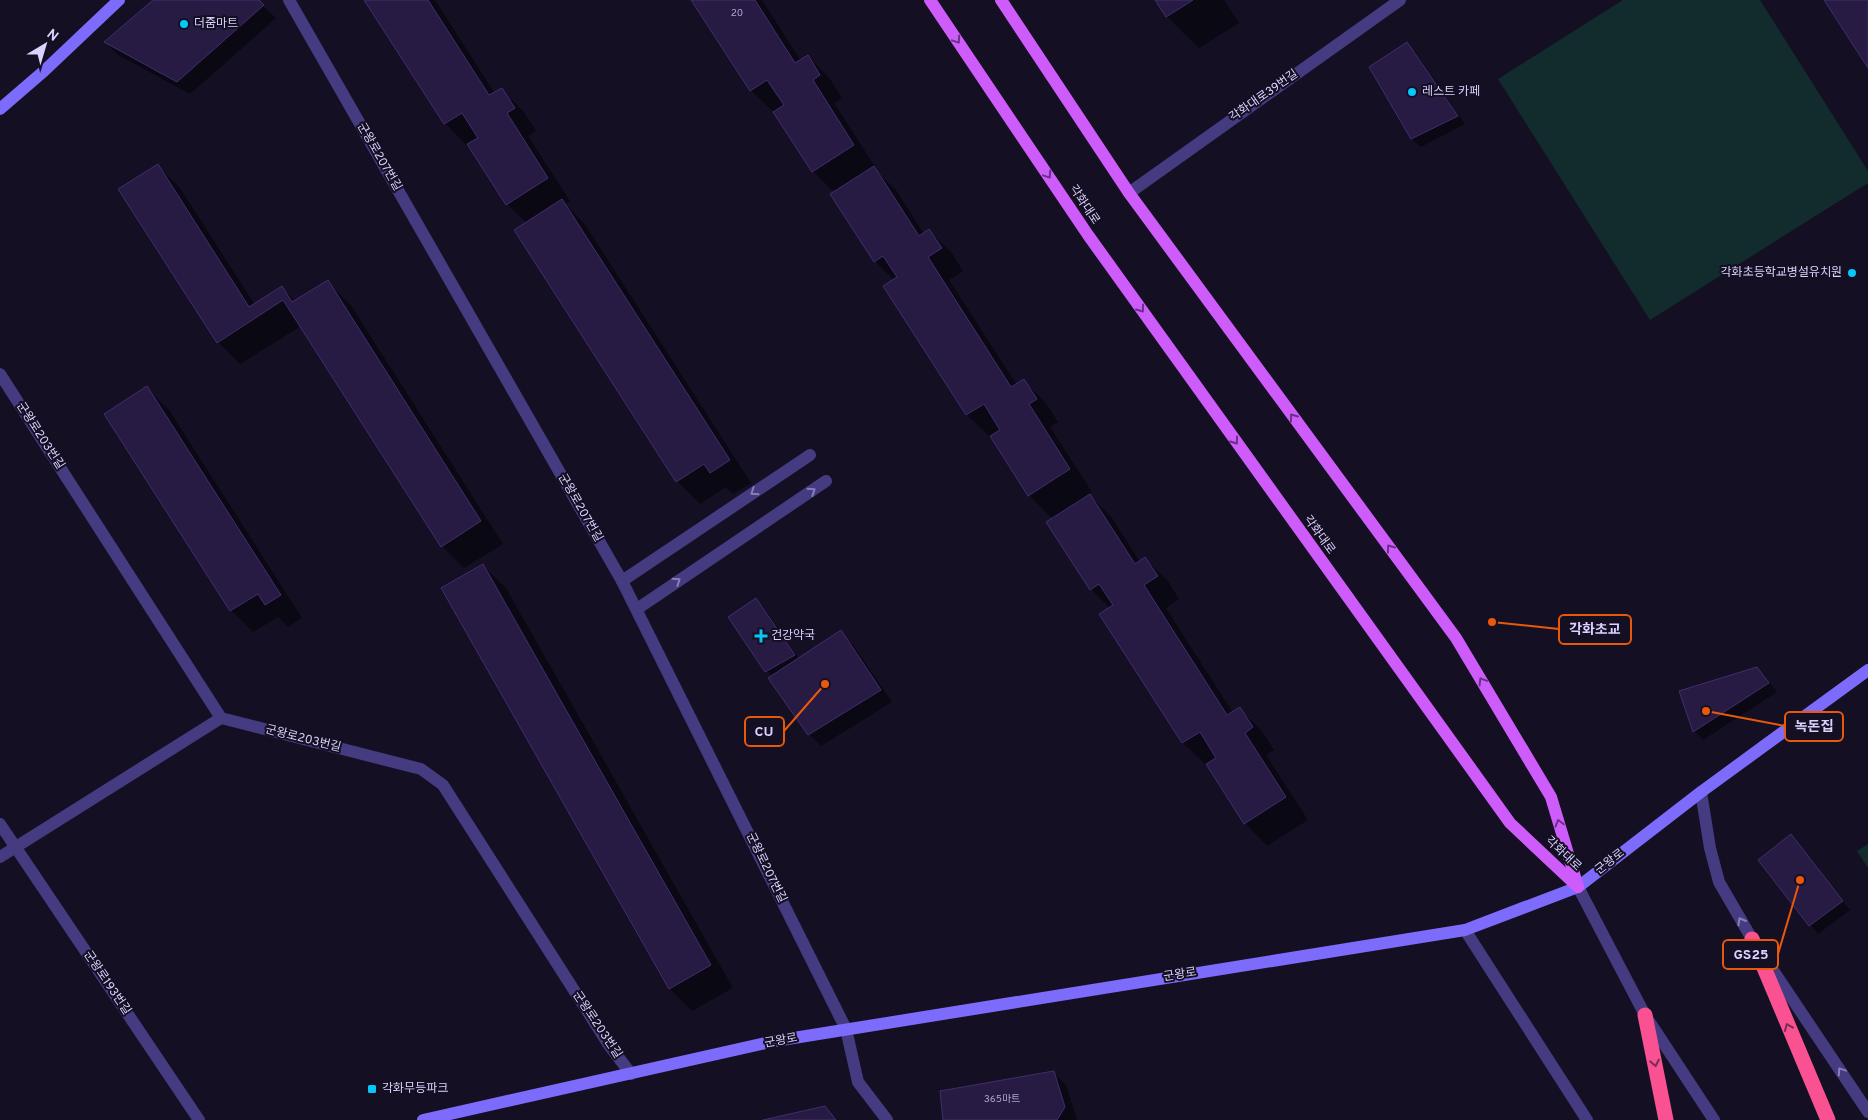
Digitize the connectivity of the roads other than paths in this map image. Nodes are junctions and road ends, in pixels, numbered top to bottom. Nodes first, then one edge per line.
1 (119, 0) edge
2 (289, 0) edge
3 (930, 0) edge
4 (1001, 0) edge
5 (1400, 0) edge
6 (0, 109) edge
7 (1129, 193) junction
8 (0, 374) edge
9 (810, 456) dead end
10 (826, 481) dead end
11 (622, 581) junction
12 (637, 609) junction
13 (1868, 670) edge
14 (220, 718) junction
15 (1701, 792) junction
16 (0, 824) edge
17 (15, 847) junction
18 (0, 857) edge
19 (1578, 887) junction
20 (1465, 930) junction
21 (1752, 939) junction
22 (1645, 1015) junction
23 (846, 1030) junction
24 (631, 1074) junction
25 (1868, 1112) edge
26 (199, 1120) edge
27 (423, 1120) edge
28 (886, 1120) edge
29 (1587, 1120) edge
30 (1666, 1120) edge
31 (1714, 1120) edge
32 (1828, 1120) edge

1 - 6 main road
2 - 11 street, 군왕로207번길
3 -> 19 main road, 각화대로
4 - 7 main road, 각화대로
5 - 7 street, 각화대로39번길
19 -> 7 main road, 각화대로
8 - 14 street, 군왕로203번길
9 -> 11 street
12 -> 10 street
11 - 12 street, 군왕로207번길
12 - 23 street, 군왕로207번길
13 - 15 main road, 군왕로
14 - 17 street
14 - 24 street, 군왕로203번길
15 - 19 main road, 군왕로
21 -> 15 street
16 - 17 street, 군왕로193번길
17 - 18 street
17 - 26 street, 군왕로193번길
19 - 20 main road, 군왕로
19 - 22 street
20 - 23 main road, 군왕로
20 - 29 street
25 -> 21 street
32 -> 21 highway
22 -> 30 highway
22 - 31 street
23 - 24 main road, 군왕로
23 - 28 street, 군왕로207번길
24 - 27 main road, 군왕로

